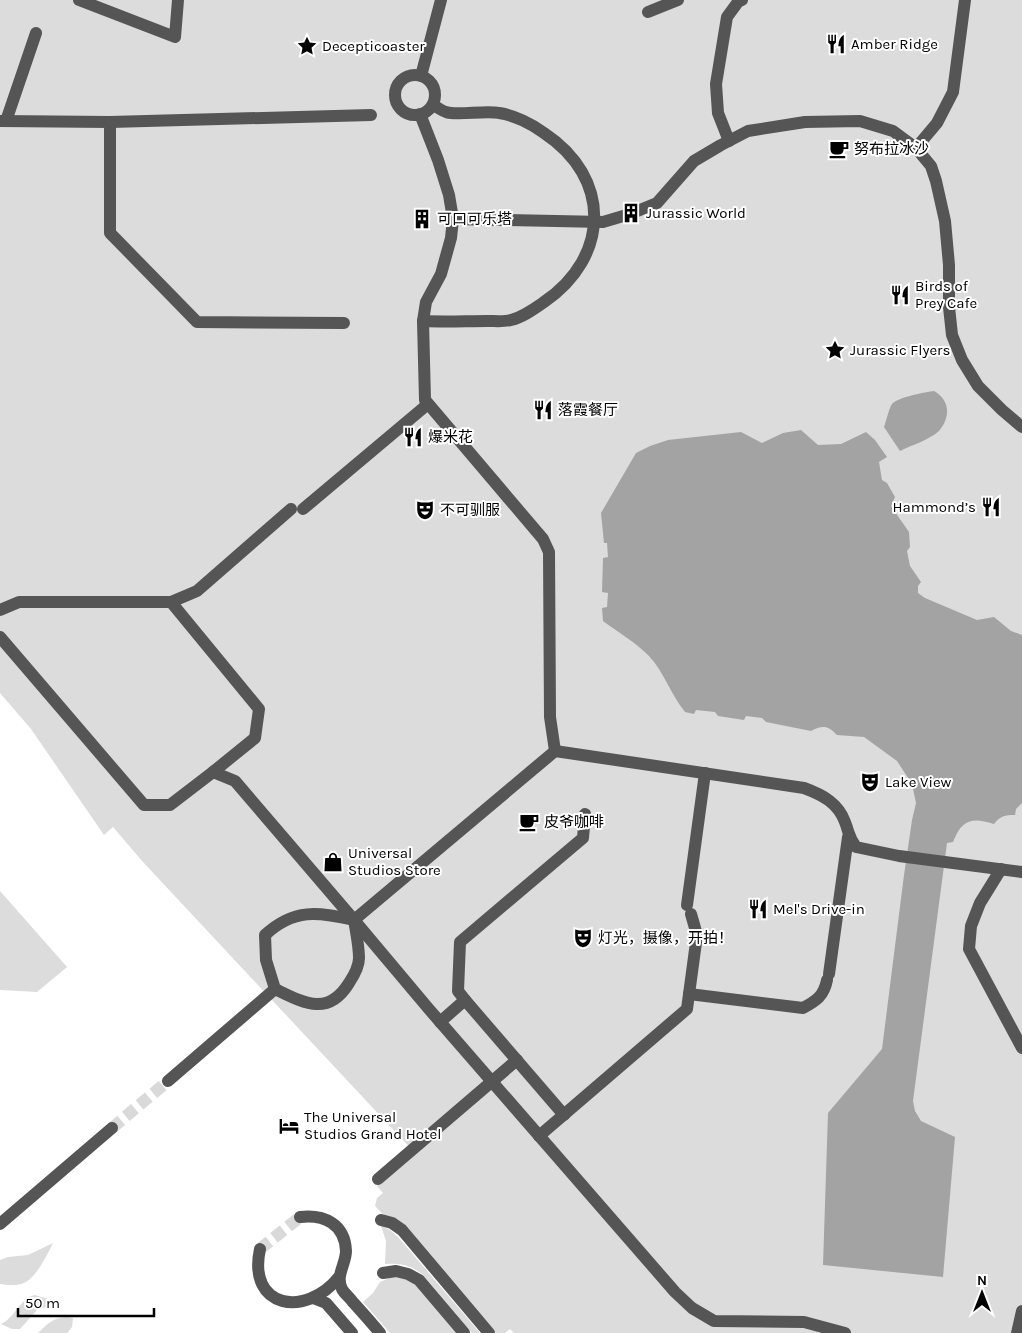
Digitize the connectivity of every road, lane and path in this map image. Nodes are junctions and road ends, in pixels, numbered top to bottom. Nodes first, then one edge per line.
1 (79, 0) edge
2 (178, 0) edge
3 (441, 0) edge
4 (678, 0) edge
5 (742, 0) edge
6 (965, 0) edge
7 (648, 12) dead end
8 (36, 33) dead end
9 (421, 76) junction
10 (433, 105) junction
11 (420, 114) junction
12 (370, 115) dead end
13 (3, 121) edge
14 (110, 122) junction
15 (729, 141) junction
16 (916, 148) junction
17 (453, 219) junction
18 (595, 221) junction
19 (423, 321) junction
20 (344, 323) dead end
21 (428, 404) junction
22 (1022, 427) edge
23 (171, 602) junction
24 (0, 610) edge
25 (1, 639) edge
26 (555, 751) junction
27 (214, 772) junction
28 (705, 773) junction
29 (585, 814) dead end
30 (848, 836) junction
31 (1001, 869) junction
32 (1022, 872) edge
33 (354, 920) junction
34 (275, 989) junction
35 (689, 994) junction
36 (465, 1000) junction
37 (440, 1022) junction
38 (1022, 1048) edge
39 (517, 1060) junction
40 (168, 1081) tunnel mouth
41 (492, 1082) junction
42 (564, 1115) junction
43 (112, 1128) tunnel mouth
44 (539, 1136) junction
45 (378, 1179) dead end
46 (300, 1217) tunnel mouth
47 (382, 1220) dead end
48 (0, 1224) edge
49 (260, 1249) dead end
50 (383, 1273) dead end
51 (339, 1277) junction
52 (313, 1298) junction
53 (1022, 1311) edge
54 (352, 1333) edge
55 (380, 1333) edge
56 (464, 1333) edge
57 (489, 1333) edge
58 (845, 1333) edge
59 (1017, 1333) edge

1 - 2 street
3 - 9 street
4 - 7 street
5 - 15 street
6 - 16 street
8 - 13 street
9 - 10 street
9 - 11 street
10 - 11 street
10 - 18 street
11 - 17 street
12 - 14 street
13 - 14 street
14 - 20 street
15 - 16 street
15 - 18 street
16 - 22 street
17 - 18 street
17 - 19 street
18 - 19 street
19 - 21 street
21 - 23 street
21 - 26 street
23 - 24 street
23 - 27 street
25 - 27 street
26 - 28 street
26 - 33 street
27 - 33 street
28 - 30 street
28 - 35 street
29 - 36 street
30 - 31 street
30 - 35 street
31 - 32 street
31 - 38 street
33 - 34 street
33 - 34 street
33 - 37 street
34 - 40 street
35 - 42 street
36 - 37 street
36 - 39 street
37 - 41 street
39 - 41 street
39 - 42 street
41 - 44 street
41 - 45 street
42 - 44 street
43 - 48 street
44 - 58 street
46 - 51 street
47 - 57 street
49 - 52 street
50 - 56 street
51 - 52 street
51 - 55 street
52 - 54 street
53 - 59 street

